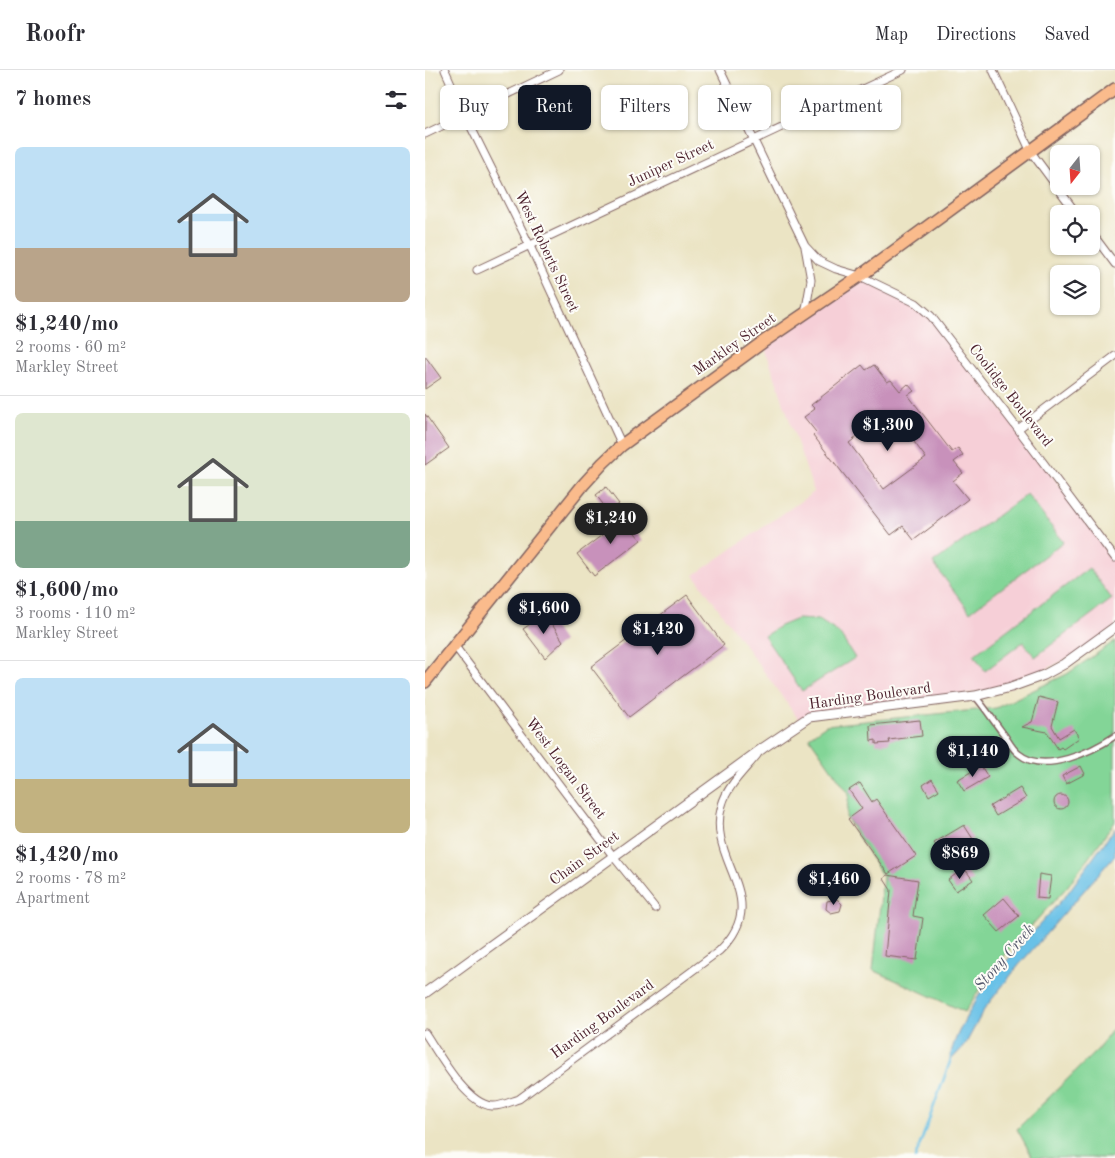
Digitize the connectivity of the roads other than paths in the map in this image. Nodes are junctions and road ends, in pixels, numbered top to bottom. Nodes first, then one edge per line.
1 (445, 70) edge
2 (559, 70) edge
3 (720, 70) edge
4 (903, 70) edge
5 (993, 70) edge
6 (452, 85) edge
7 (1115, 89) edge
8 (508, 94) edge
9 (440, 127) edge
10 (472, 130) edge
11 (425, 134) edge
12 (753, 141) junction
13 (1031, 152) junction
14 (1070, 205) edge
15 (1100, 244) edge
16 (529, 246) junction
17 (805, 246) junction
18 (1115, 264) edge
19 (477, 270) dead end
20 (860, 276) junction
21 (805, 314) junction
22 (1115, 356) edge
23 (1018, 429) junction
24 (622, 446) junction
25 (1115, 558) edge
26 (1115, 627) edge
27 (454, 645) junction
28 (425, 682) edge
29 (975, 696) junction
30 (1115, 736) edge
31 (763, 748) junction
32 (613, 856) junction
33 (655, 908) dead end
34 (425, 993) edge
35 (425, 1033) edge

1 - 6 street, West Roberts Street
2 - 8 street
3 - 12 street
4 - 12 street, Juniper Street
5 - 13 street
7 - 13 highway, Markley Street
9 - 11 street
10 - 16 street, West Roberts Street
12 - 16 street, Juniper Street
12 - 17 street
13 - 14 street
13 - 20 highway, Markley Street
15 - 18 street
16 - 19 street, Juniper Street
16 - 24 street, West Roberts Street
17 - 20 street, Coolidge Boulevard
17 - 21 street
20 - 21 highway, Markley Street
20 - 23 street, Coolidge Boulevard
21 - 24 highway, Markley Street
22 - 23 street
23 - 25 street, Coolidge Boulevard
24 - 27 highway, Markley Street
26 - 29 street, Harding Boulevard
27 - 28 highway, Markley Street
27 - 32 street, West Logan Street
29 - 30 street
29 - 31 street, Harding Boulevard
31 - 32 street, Chain Street
31 - 35 street, Harding Boulevard
32 - 33 street, West Logan Street
32 - 34 street, Chain Street

